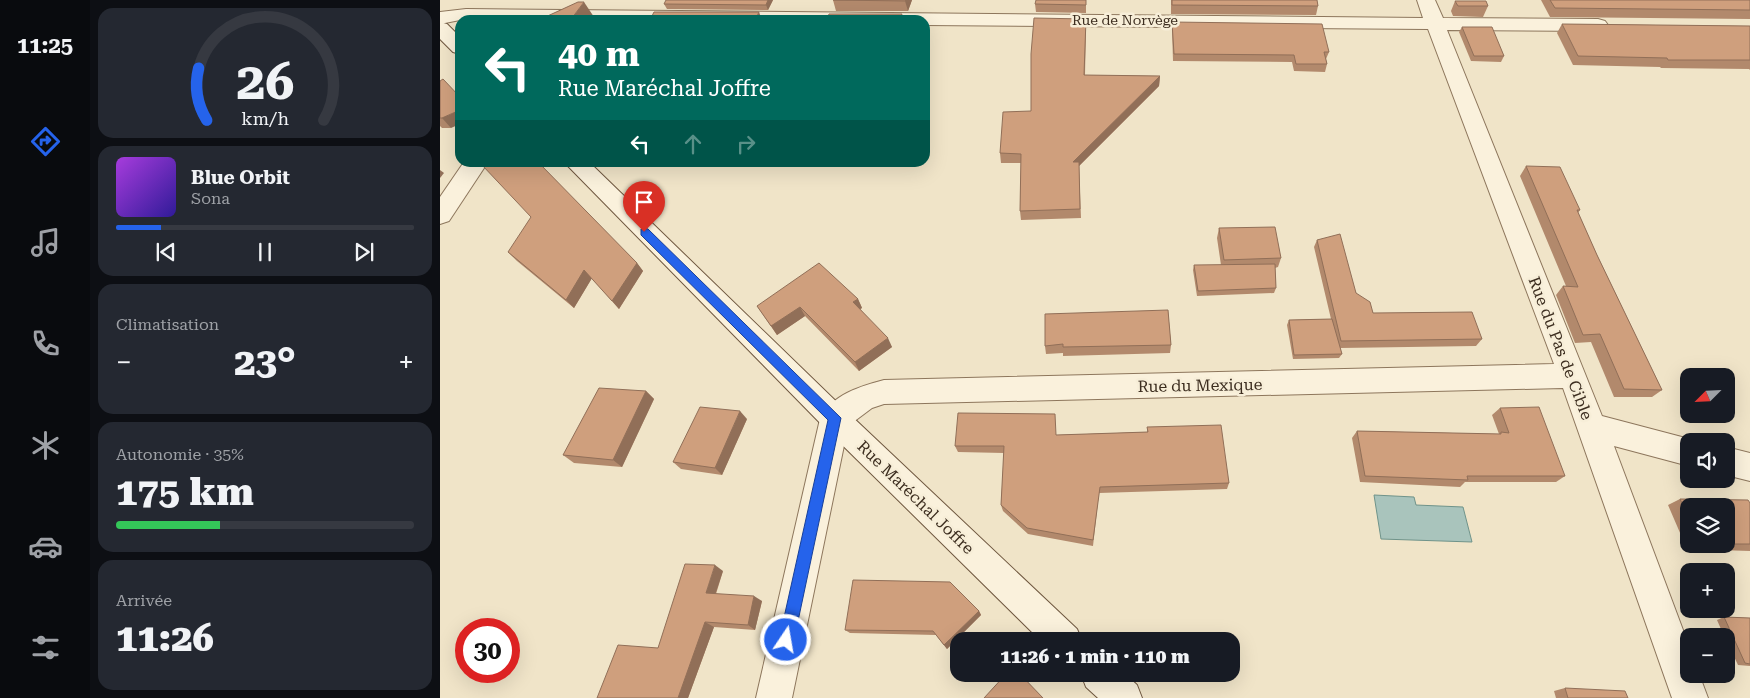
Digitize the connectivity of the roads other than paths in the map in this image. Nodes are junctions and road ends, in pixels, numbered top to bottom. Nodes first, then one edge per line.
1 (447, 0) edge
2 (440, 2) edge
3 (1430, 12) edge
4 (476, 15) edge
5 (455, 17) edge
6 (440, 18) edge
7 (1612, 25) edge
8 (440, 28) edge
9 (455, 43) edge
10 (474, 167) edge
11 (580, 167) edge
12 (440, 215) edge
13 (1572, 376) junction
14 (835, 418) junction
15 (1592, 428) junction
16 (1680, 450) edge
17 (1735, 463) edge
18 (1750, 467) edge
19 (1056, 632) edge
20 (1107, 682) edge
21 (774, 698) edge
22 (1124, 698) edge
23 (1690, 698) edge

1 - 2 street
3 - 4 street, Rue de Norvège
3 - 7 street, Rue de Norvège
3 - 13 street, Rue du Pas de Cible
5 - 6 street, Rue de Norvège
8 - 9 street
10 - 12 street
11 - 14 street, Rue Maréchal Joffre
13 - 14 street, Rue du Mexique
13 - 15 street, Rue du Pas de Cible
14 - 19 street, Rue Maréchal Joffre
14 - 21 street
15 - 16 street
15 - 23 street, Rue du Pas de Cible
17 - 18 street
20 - 22 street

